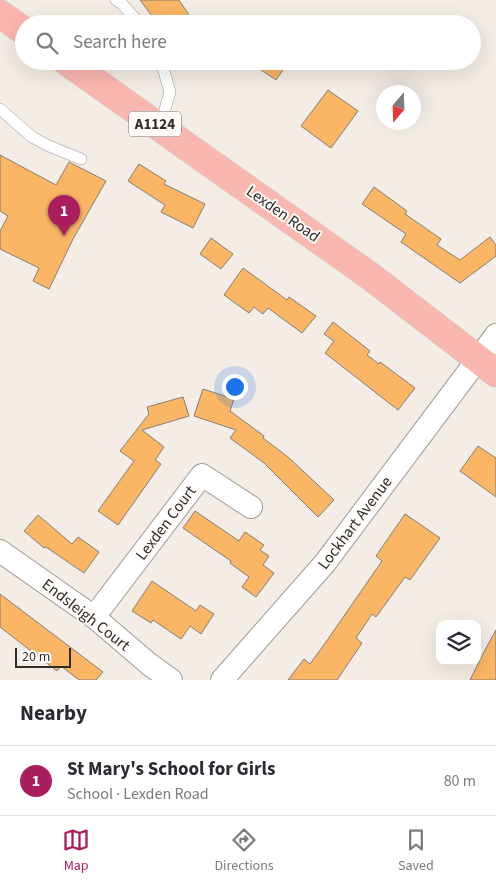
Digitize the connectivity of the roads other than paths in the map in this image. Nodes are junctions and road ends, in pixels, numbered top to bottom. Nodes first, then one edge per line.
1 (116, 0) edge
2 (0, 14) edge
3 (132, 15) edge
4 (15, 25) edge
5 (79, 70) edge
6 (164, 70) edge
7 (0, 109) edge
8 (160, 128) junction
9 (81, 159) dead end
10 (496, 335) edge
11 (487, 366) edge
12 (251, 507) dead end
13 (0, 552) edge
14 (94, 617) junction
15 (143, 672) edge
16 (171, 680) edge
17 (222, 680) edge

1 - 3 lane
2 - 4 main road
5 - 8 main road, Lexden Road / A1124
6 - 8 lane
7 - 9 lane
8 - 11 main road, Lexden Road / A1124
10 - 11 street, Lockhart Avenue
11 - 17 street, Lockhart Avenue
12 - 14 street, Lexden Court
13 - 14 street, Endsleigh Court
14 - 15 street, Endsleigh Court
15 - 16 street, Endsleigh Court

